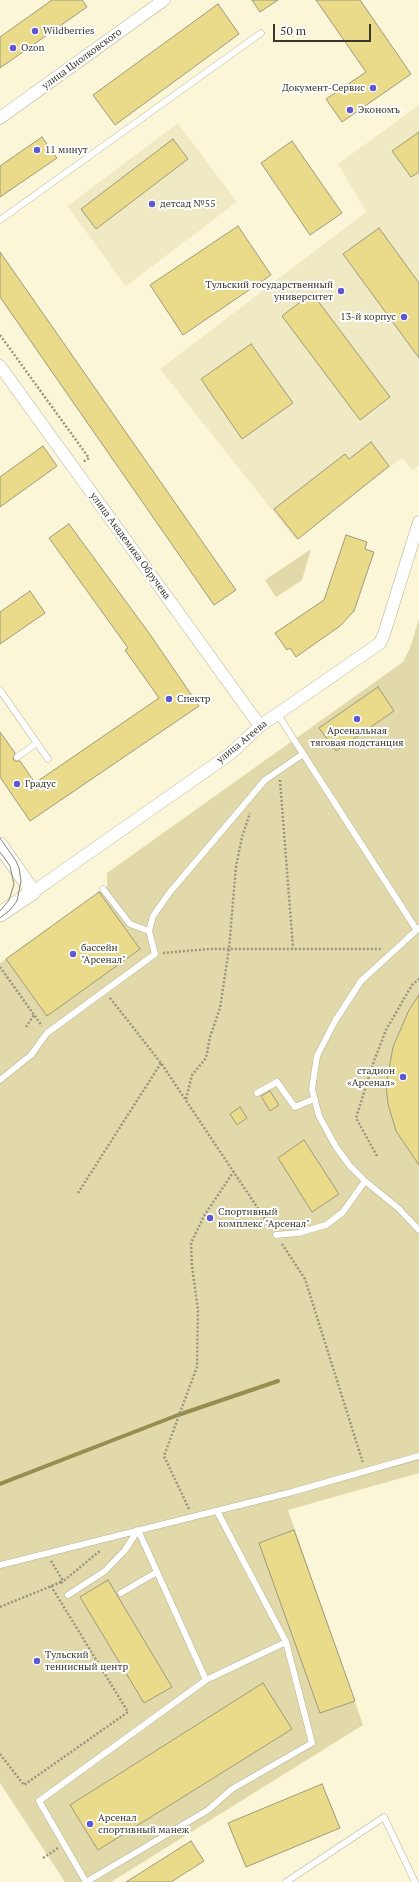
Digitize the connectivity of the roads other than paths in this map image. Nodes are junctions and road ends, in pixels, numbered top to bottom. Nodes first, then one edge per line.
1 (164, 0) edge
2 (262, 33) dead end
3 (0, 118) edge
4 (0, 220) edge
5 (0, 366) edge
6 (419, 522) edge
7 (0, 690) edge
8 (278, 715) junction
9 (260, 726) junction
10 (36, 743) junction
11 (302, 754) junction
12 (17, 757) dead end
13 (48, 759) dead end
14 (0, 845) edge
15 (104, 889) dead end
16 (33, 892) junction
17 (0, 914) edge
18 (417, 929) edge
19 (149, 931) junction
20 (0, 1080) edge
21 (257, 1093) dead end
22 (314, 1099) junction
23 (365, 1181) junction
24 (419, 1230) edge
25 (276, 1235) road end
26 (419, 1456) edge
27 (217, 1511) junction
28 (138, 1530) junction
29 (0, 1566) edge
30 (157, 1572) junction
31 (121, 1593) dead end
32 (68, 1595) dead end
33 (286, 1642) junction
34 (206, 1680) junction
35 (286, 1882) edge
36 (415, 1882) edge

1 - 3 street, улица Циолковского
2 - 4 lane
5 - 9 street, улица Академика Обручева
6 - 8 street, улица Агеева
7 - 10 lane
8 - 9 street, улица Агеева
8 - 11 lane
9 - 16 street, улица Агеева
10 - 12 lane
10 - 13 lane
11 - 18 lane
11 - 19 lane
14 - 16 street
15 - 19 lane
16 - 17 street, улица Агеева
18 - 22 lane
19 - 20 lane
21 - 22 lane
22 - 23 lane
23 - 24 lane
23 - 25 lane
26 - 27 lane
27 - 28 lane
27 - 33 lane
28 - 29 lane
28 - 30 lane
28 - 32 lane
30 - 31 lane
30 - 34 lane
33 - 34 lane
33 - 34 lane
35 - 36 lane

